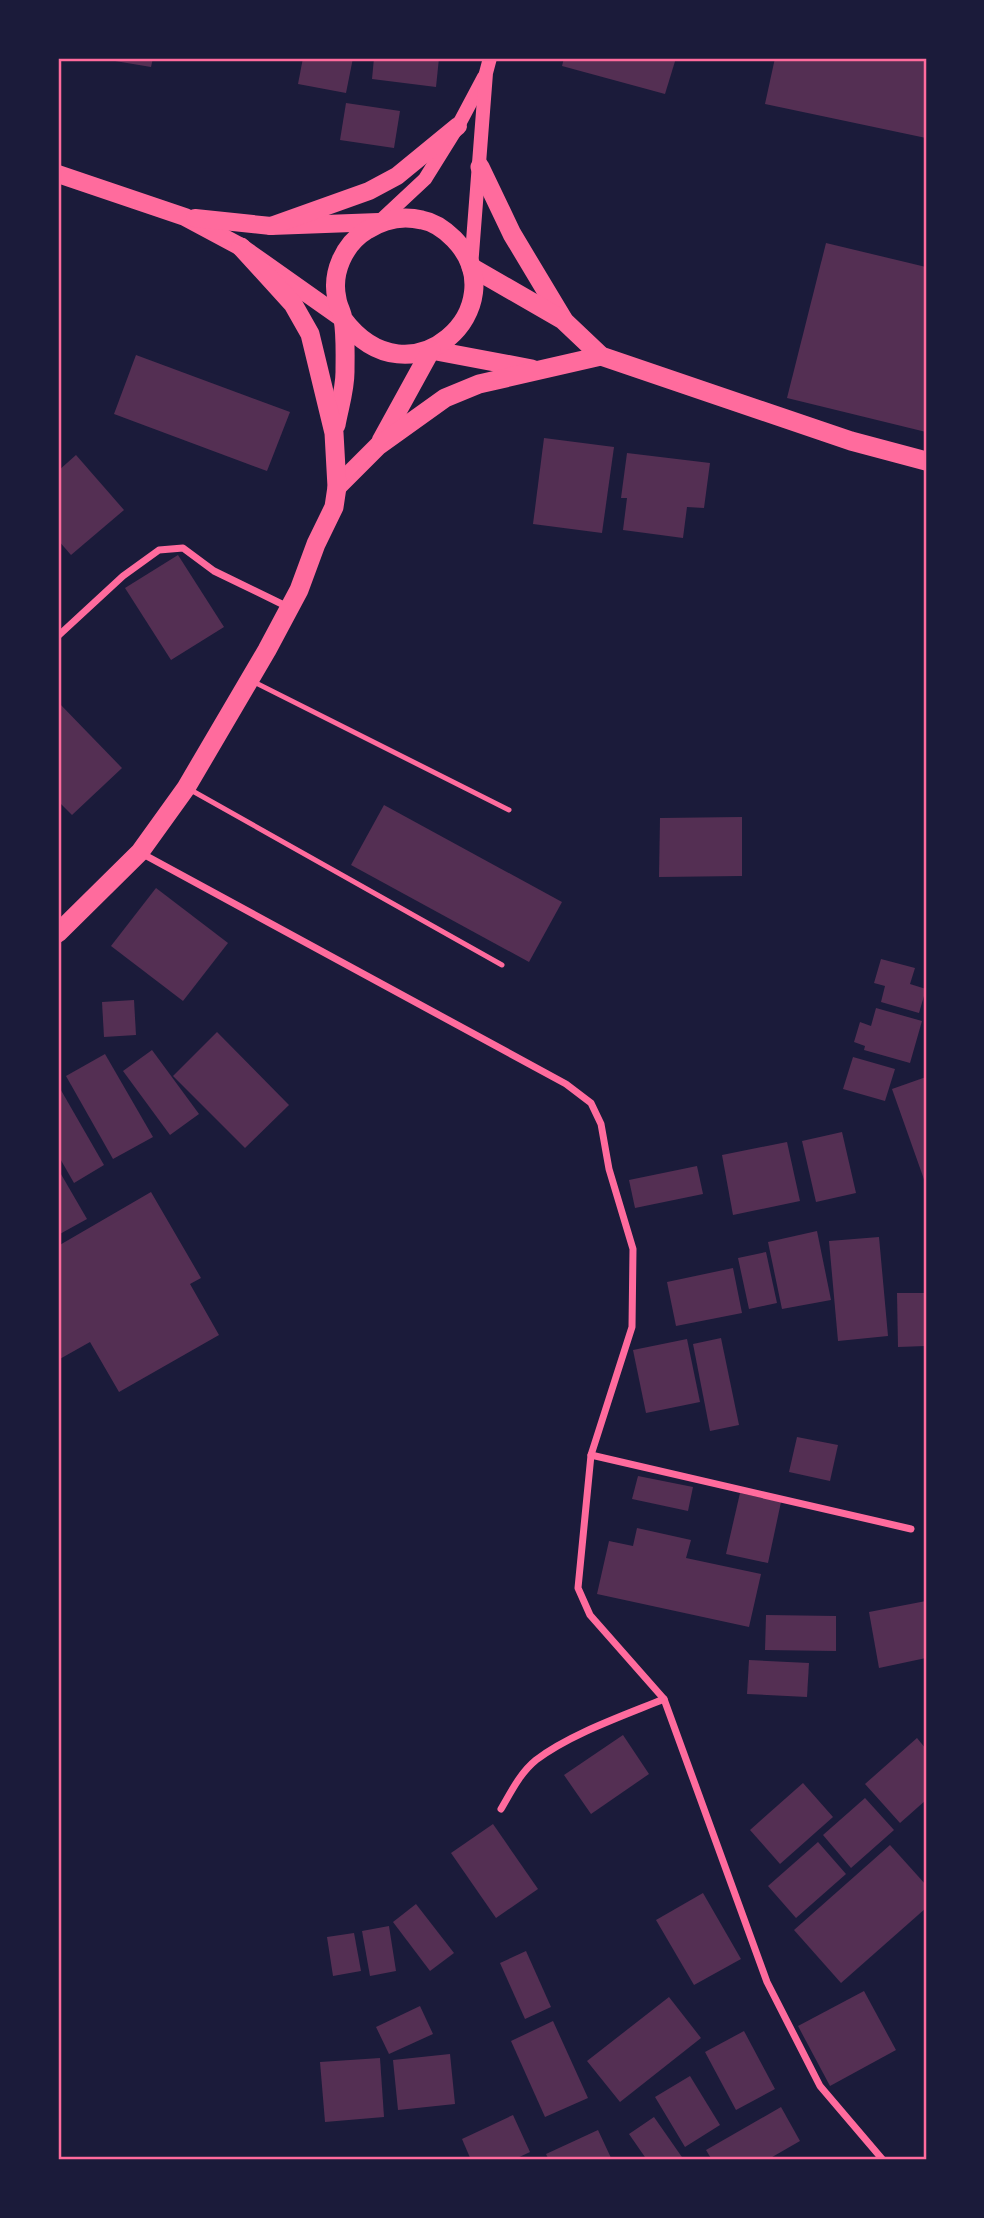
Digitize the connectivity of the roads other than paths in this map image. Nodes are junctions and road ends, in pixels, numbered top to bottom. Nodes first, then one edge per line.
1 (490, 58) edge
2 (486, 73) junction
3 (458, 126) junction
4 (480, 167) junction
5 (58, 174) edge
6 (185, 217) junction
7 (379, 222) junction
8 (271, 226) junction
9 (241, 247) junction
10 (471, 267) junction
11 (344, 319) junction
12 (563, 320) junction
13 (431, 350) junction
14 (601, 356) junction
15 (543, 371) junction
16 (334, 433) junction
17 (378, 446) junction
18 (926, 461) edge
19 (337, 487) junction
20 (289, 607) junction
21 (58, 636) edge
22 (250, 680) junction
23 (186, 788) junction
24 (509, 810) dead end
25 (140, 852) junction
26 (58, 933) edge
27 (502, 965) dead end
28 (590, 1455) junction
29 (911, 1528) dead end
30 (664, 1699) junction
31 (501, 1809) dead end
32 (883, 2160) edge

1 - 2 main road
2 - 3 main road
2 - 4 main road
3 - 7 main road
3 - 8 main road
4 - 10 main road
4 - 12 highway
5 - 6 main road
6 - 8 main road
6 - 9 main road
7 - 8 main road
7 - 10 highway
7 - 11 highway
9 - 11 main road
9 - 16 highway
10 - 12 highway
10 - 13 highway
11 - 13 highway
11 - 16 highway
12 - 14 highway
13 - 15 highway
13 - 17 highway
14 - 15 highway
14 - 18 highway
15 - 17 highway
16 - 19 highway
17 - 19 highway
19 - 20 highway
20 - 21 street
20 - 22 highway
22 - 23 highway
22 - 24 lane
23 - 25 highway
23 - 27 lane
25 - 26 highway
25 - 28 street
28 - 29 street
28 - 30 street
30 - 31 street
30 - 32 street

